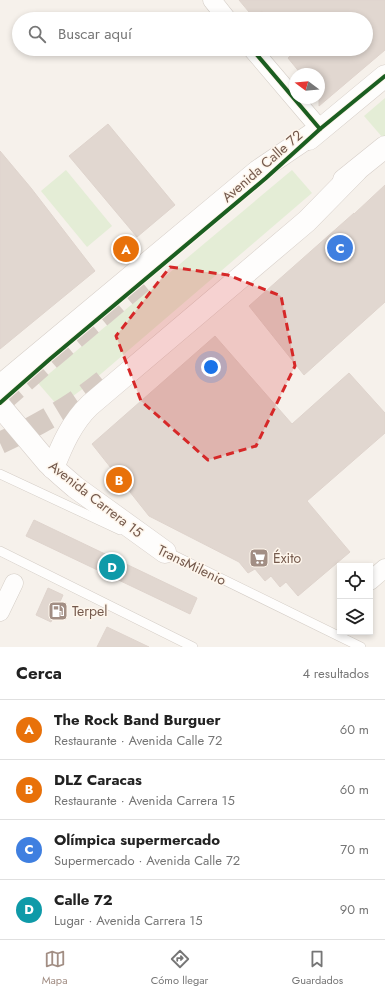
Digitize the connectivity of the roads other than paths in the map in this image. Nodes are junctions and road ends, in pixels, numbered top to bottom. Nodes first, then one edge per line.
1 (212, 0) edge
2 (221, 12) edge
3 (258, 56) edge
4 (385, 76) edge
5 (320, 129) junction
6 (385, 147) edge
7 (356, 171) junction
8 (190, 241) dead end
9 (226, 276) dead end
10 (0, 386) edge
11 (0, 406) edge
12 (53, 468) junction
13 (0, 474) edge
14 (0, 551) edge
15 (166, 552) junction
16 (385, 568) edge
17 (373, 578) edge
18 (14, 583) dead end
19 (0, 612) edge
20 (193, 647) edge
21 (361, 647) edge

1 - 2 street
3 - 5 street
4 - 5 main road, Avenida Calle 72
5 - 8 main road, Avenida Calle 72
5 - 10 main road
6 - 7 main road
7 - 9 main road
7 - 12 main road
11 - 12 main road, Avenida Carrera 15
12 - 15 main road, Avenida Carrera 15
13 - 15 lane, TransMilenio
14 - 20 lane
15 - 21 lane, TransMilenio
16 - 17 street
18 - 19 street

